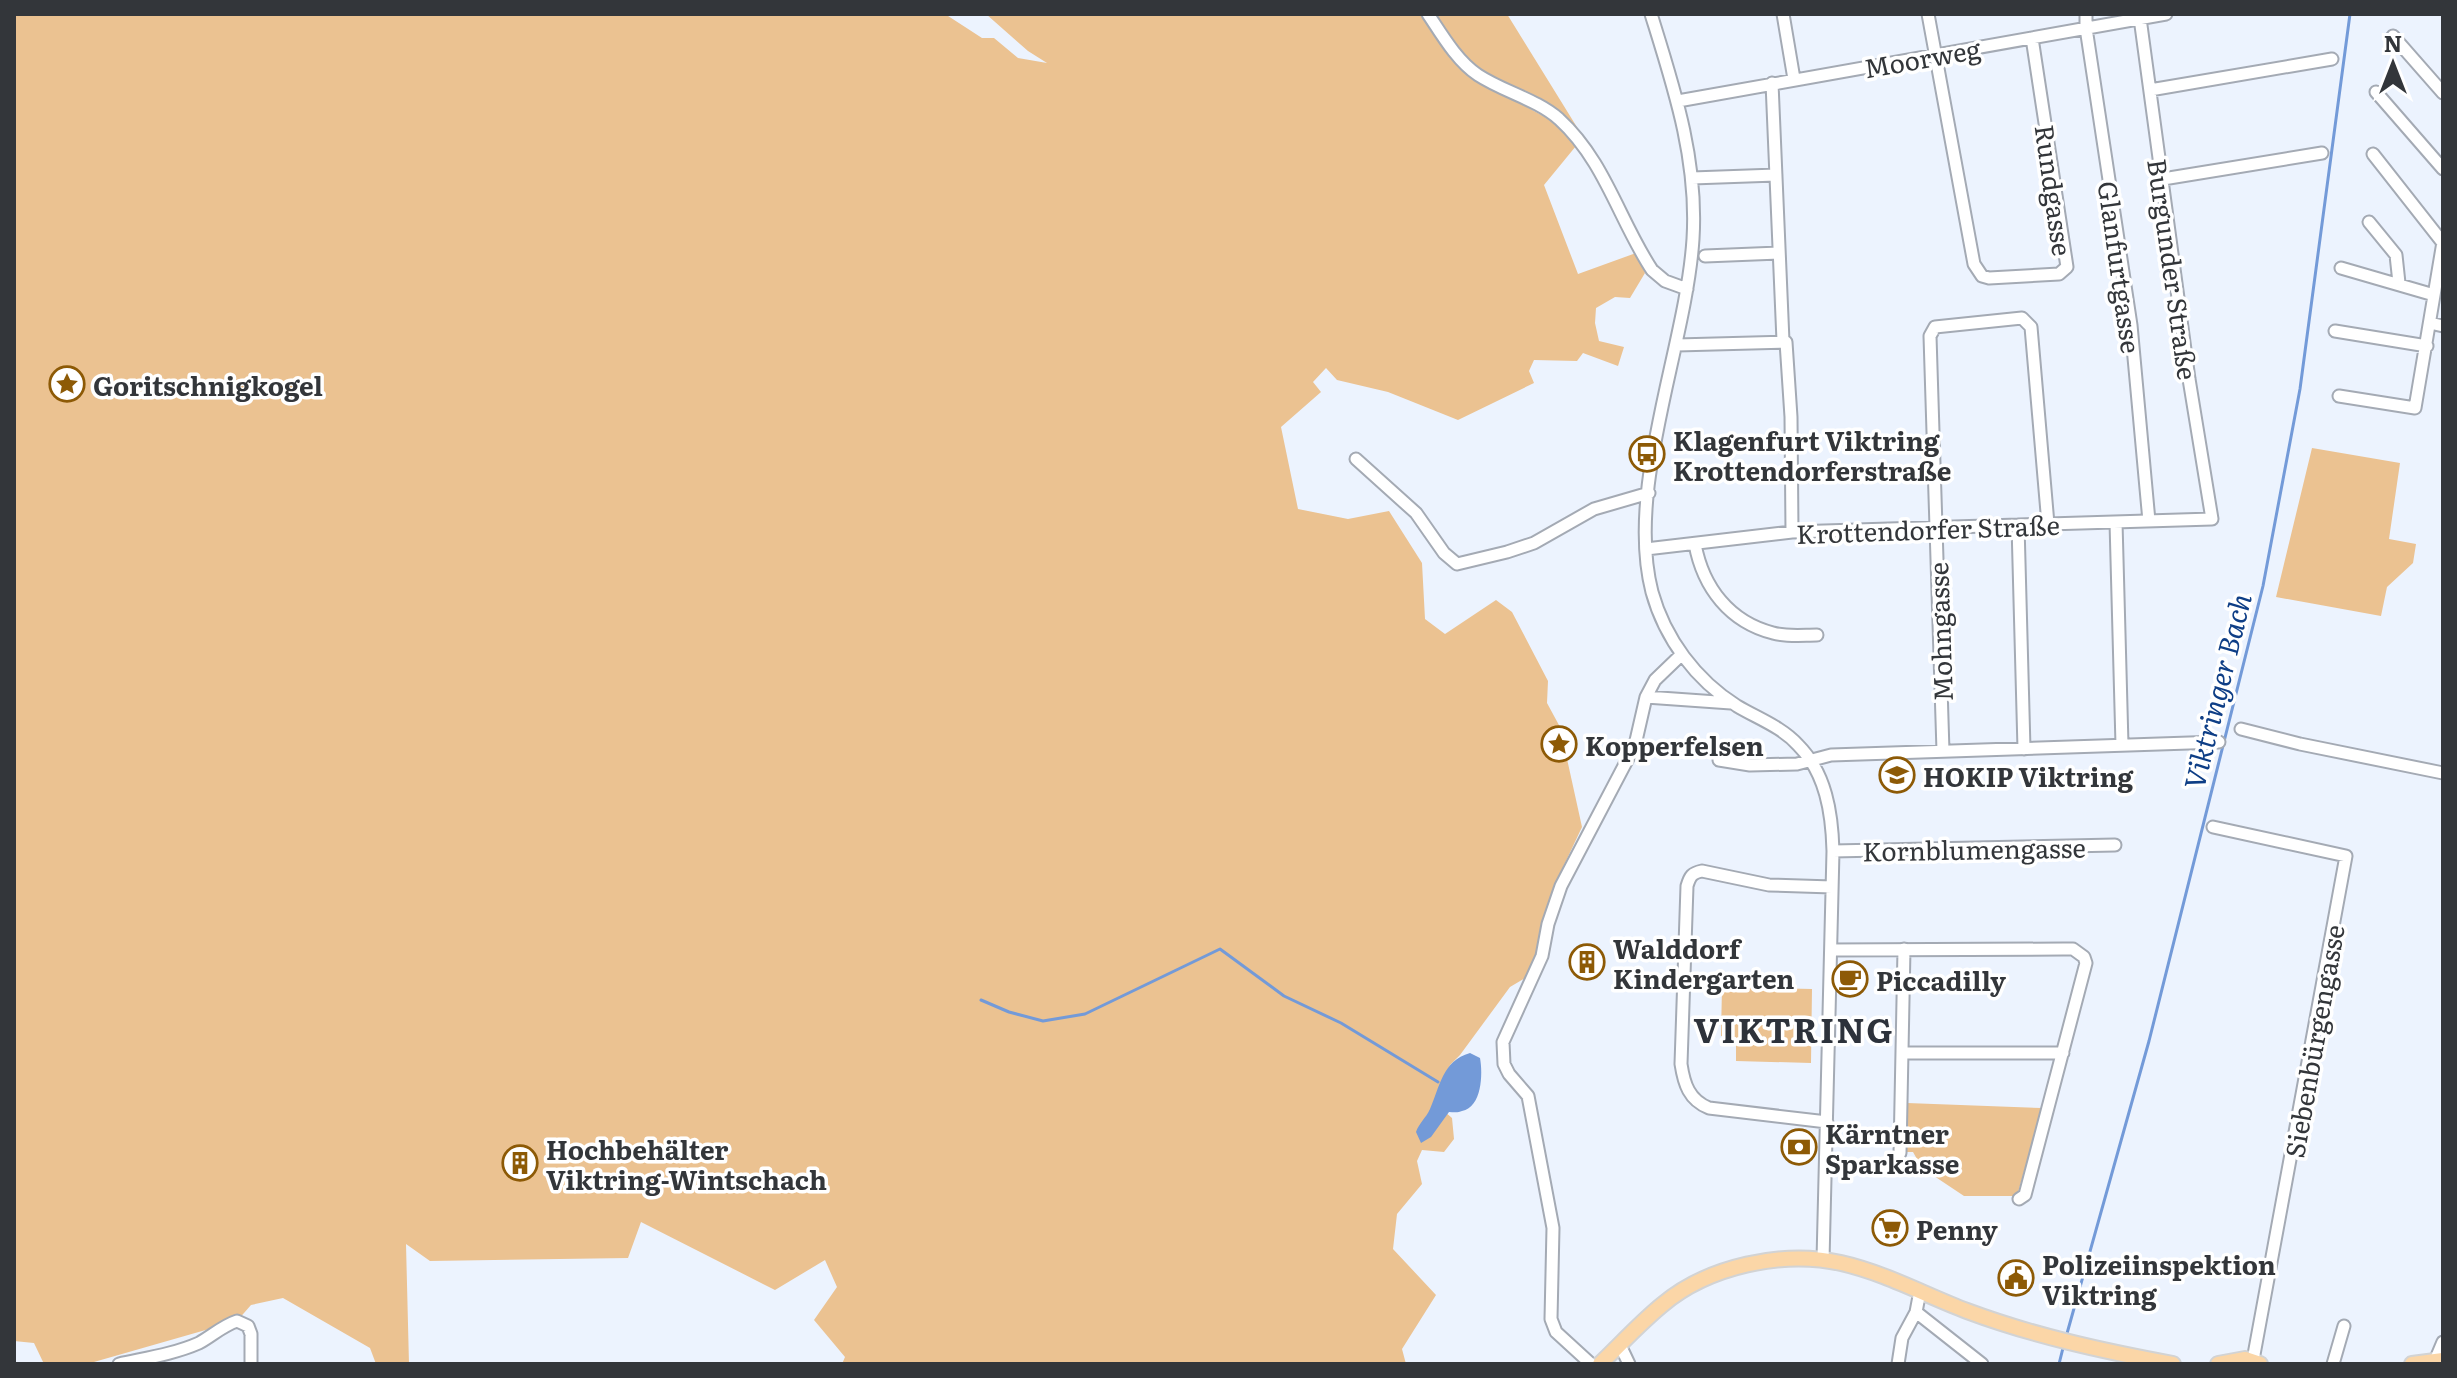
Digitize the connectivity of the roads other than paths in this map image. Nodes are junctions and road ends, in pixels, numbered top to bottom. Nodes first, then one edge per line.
1 (1428, 14) edge
2 (1651, 14) edge
3 (1783, 14) edge
4 (1928, 14) edge
5 (2086, 14) edge
6 (2166, 14) edge
7 (2140, 18) junction
8 (2086, 28) junction
9 (2393, 36) dead end
10 (2032, 38) junction
11 (1936, 55) junction
12 (2332, 59) dead end
13 (1794, 79) junction
14 (1772, 83) junction
15 (2150, 90) junction
16 (2376, 92) dead end
17 (2443, 93) edge
18 (1678, 101) junction
19 (2322, 153) dead end
20 (2373, 154) dead end
21 (2443, 169) edge
22 (1776, 175) junction
23 (1692, 178) junction
24 (2163, 179) junction
25 (2369, 222) dead end
26 (2443, 242) edge
27 (1779, 253) junction
28 (1705, 256) dead end
29 (2341, 268) dead end
30 (2399, 283) junction
31 (1687, 289) junction
32 (2434, 295) junction
33 (2430, 323) junction
34 (2443, 326) edge
35 (2335, 331) dead end
36 (1783, 341) junction
37 (1677, 345) junction
38 (2427, 346) junction
39 (2339, 396) dead end
40 (1356, 459) dead end
41 (1649, 493) junction
42 (2212, 519) joint
43 (2149, 521) junction
44 (2116, 522) junction
45 (2048, 524) junction
46 (2018, 525) junction
47 (1936, 527) junction
48 (1792, 532) junction
49 (1695, 544) junction
50 (1646, 549) junction
51 (1817, 635) dead end
52 (1681, 655) junction
53 (1646, 697) junction
54 (1734, 704) junction
55 (2241, 729) dead end
56 (2219, 742) dead end
57 (2122, 745) junction
58 (2024, 749) junction
59 (1943, 751) junction
60 (1719, 760) dead end
61 (1811, 760) junction
62 (2443, 773) edge
63 (2213, 827) dead end
64 (2115, 845) dead end
65 (1833, 851) junction
66 (1832, 887) junction
67 (1904, 949) junction
68 (1831, 950) junction
69 (1902, 1053) junction
70 (2063, 1053) junction
71 (1827, 1122) junction
72 (1900, 1153) dead end
73 (2019, 1199) dead end
74 (1823, 1260) junction
75 (1920, 1291) junction
76 (1916, 1312) junction
77 (2345, 1322) dead end
78 (2443, 1342) edge
79 (1620, 1345) junction
80 (2439, 1361) edge
81 (2246, 1363) edge
82 (119, 1364) edge
83 (251, 1364) edge
84 (1591, 1364) edge
85 (1600, 1364) edge
86 (1629, 1364) edge
87 (1898, 1364) edge
88 (1982, 1364) edge
89 (2173, 1364) edge
90 (2218, 1364) edge
91 (2333, 1364) edge
92 (2412, 1364) edge

1 - 31 street
2 - 18 street
3 - 13 street
4 - 11 street
5 - 8 street, Glanfurtgasse
6 - 7 street, Moorweg
7 - 8 street, Moorweg
7 - 15 street, Burgunder Straße
8 - 10 street, Moorweg
8 - 43 street, Glanfurtgasse
9 - 17 street
10 - 11 street, Moorweg
10 - 11 street, Rundgasse
11 - 13 street, Moorweg
12 - 15 street
13 - 14 street, Moorweg
14 - 18 street, Moorweg
14 - 22 street
15 - 24 street, Burgunder Straße
16 - 21 street
18 - 23 street
19 - 24 street
20 - 26 street
22 - 23 street
22 - 27 street
23 - 31 street
24 - 42 street, Burgunder Straße
25 - 30 street
26 - 32 street
27 - 28 street
27 - 36 street
29 - 30 street
30 - 32 street
31 - 37 street
32 - 33 street
33 - 34 street
33 - 38 street
35 - 38 street
36 - 37 street
36 - 48 street
37 - 41 street
38 - 39 street
40 - 41 street
41 - 50 street
42 - 43 street, Krottendorfer Straße
43 - 44 street, Krottendorfer Straße
44 - 45 street, Krottendorfer Straße
44 - 57 street
45 - 46 street, Krottendorfer Straße
45 - 47 street, Mohngasse
46 - 47 street, Krottendorfer Straße
46 - 58 street
47 - 48 street, Krottendorfer Straße
47 - 59 street, Mohngasse
48 - 49 street, Krottendorfer Straße
49 - 50 street, Krottendorfer Straße
49 - 51 street
50 - 52 street
52 - 53 street
52 - 54 street
53 - 54 street
53 - 84 street
54 - 61 street
55 - 62 street
56 - 57 street
57 - 58 street
58 - 59 street
59 - 61 street
60 - 61 street
61 - 65 street
63 - 81 street, Siebenbürgengasse
64 - 65 street, Kornblumengasse
65 - 66 street
66 - 68 street
66 - 71 street
67 - 68 street
67 - 69 street
67 - 70 street
68 - 71 street
69 - 70 street
69 - 72 street
70 - 73 street
71 - 74 street
74 - 75 main road
74 - 79 main road
75 - 76 street
75 - 89 main road
76 - 87 street
76 - 88 street
77 - 91 street
78 - 80 street
79 - 85 main road
79 - 86 street
80 - 92 main road
81 - 90 main road
82 - 83 street

